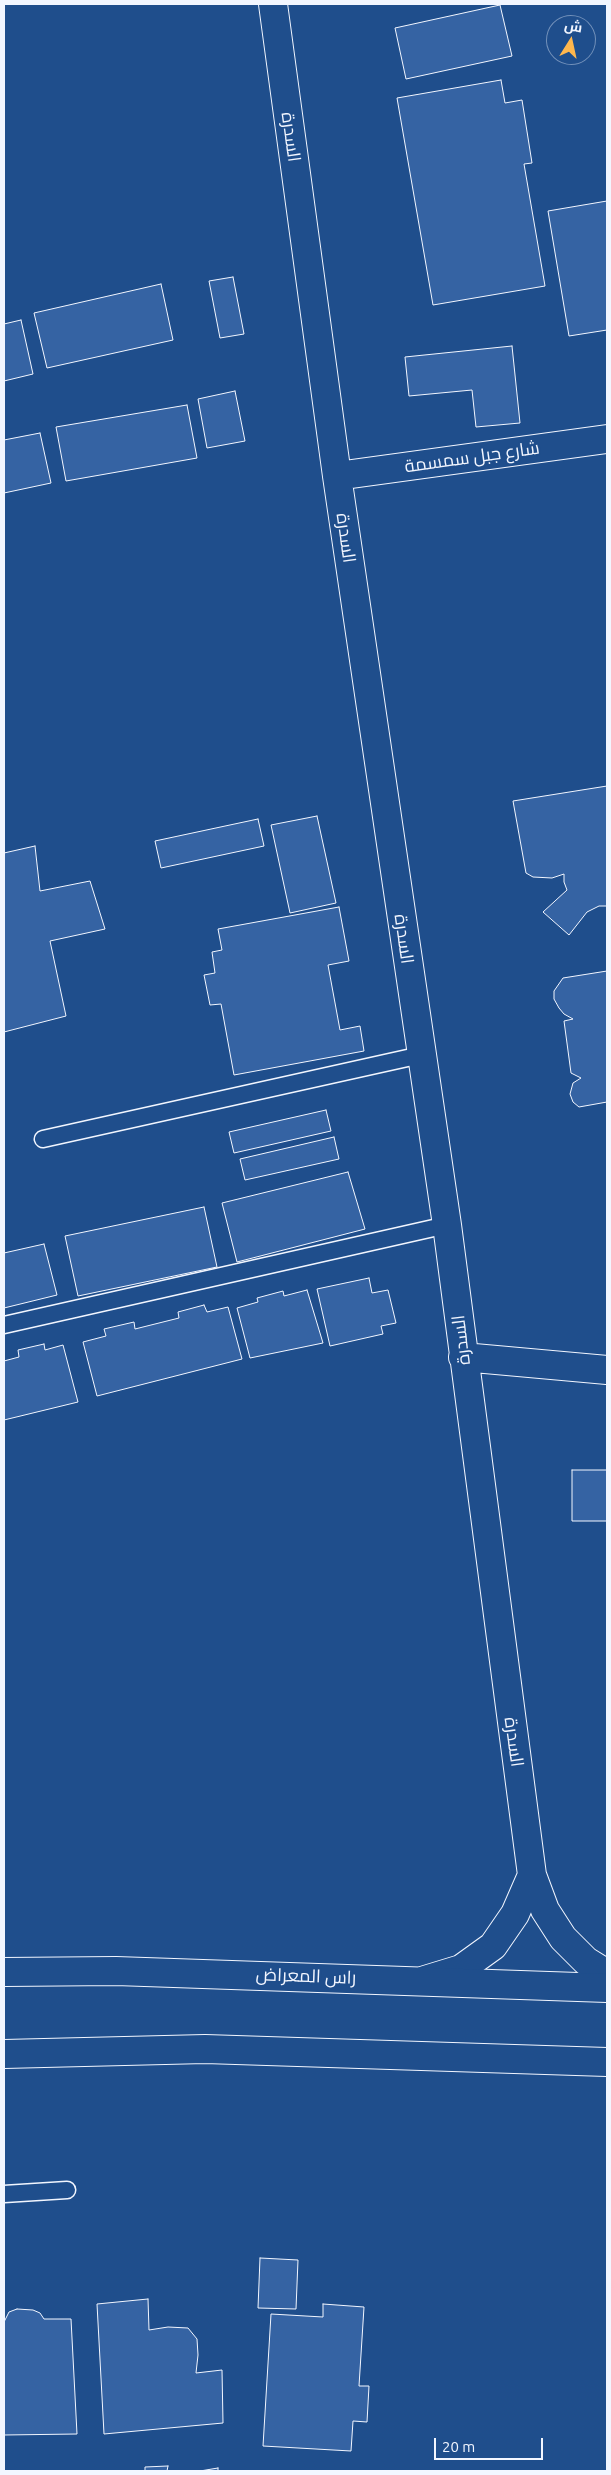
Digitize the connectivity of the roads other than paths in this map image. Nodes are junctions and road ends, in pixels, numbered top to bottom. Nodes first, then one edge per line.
1 (272, 4) edge
2 (607, 439) edge
3 (337, 476) junction
4 (421, 1055) junction
5 (43, 1139) dead end
6 (447, 1225) junction
7 (4, 1325) edge
8 (463, 1357) junction
9 (607, 1370) edge
10 (532, 1875) junction
11 (4, 1972) edge
12 (607, 1974) edge
13 (424, 1980) junction
14 (607, 1988) edge
15 (4, 2054) edge
16 (607, 2062) edge
17 (67, 2190) dead end
18 (4, 2194) edge

1 - 3 street, السدرة
2 - 3 street, شارع جبل سمسمة
3 - 4 street, السدرة
4 - 5 lane
4 - 6 street, السدرة
6 - 7 lane
6 - 8 street, السدرة
8 - 9 street
8 - 10 street, السدرة
10 - 12 street, السدرة
10 - 13 street
11 - 13 street, راس المعراض
13 - 14 street, راس المعراض
15 - 16 street
17 - 18 lane

